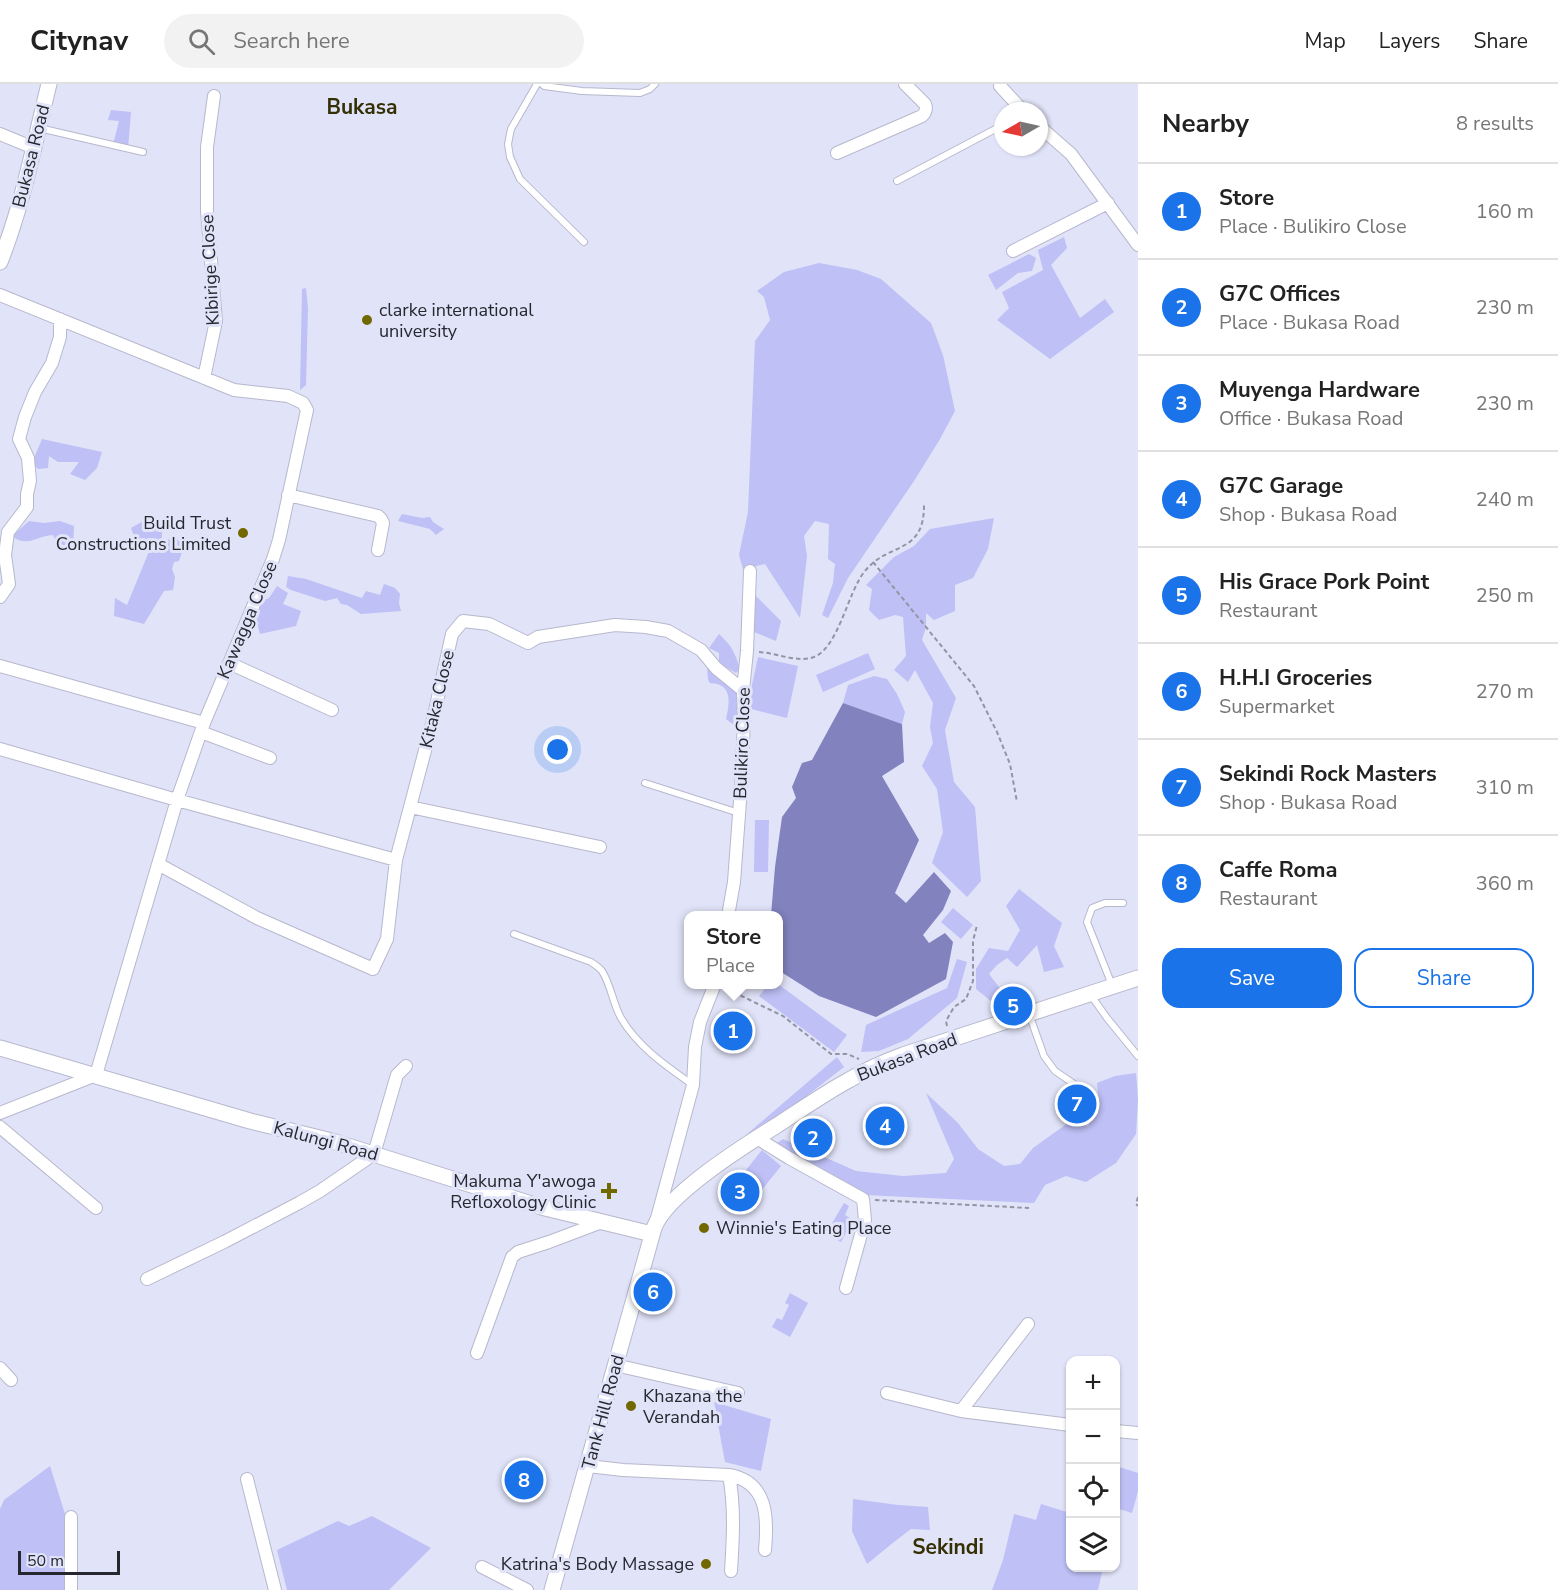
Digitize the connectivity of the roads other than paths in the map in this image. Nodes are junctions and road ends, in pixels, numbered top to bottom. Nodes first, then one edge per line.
1 (49, 84) edge
2 (537, 84) edge
3 (542, 84) edge
4 (655, 84) edge
5 (905, 84) edge
6 (1000, 86) dead end
7 (214, 96) dead end
8 (1015, 102) edge
9 (38, 128) junction
10 (994, 130) edge
11 (0, 134) edge
12 (1048, 134) edge
13 (34, 148) junction
14 (143, 152) dead end
15 (837, 153) dead end
16 (897, 181) dead end
17 (1108, 203) junction
18 (584, 242) dead end
19 (1138, 245) edge
20 (1013, 251) dead end
21 (0, 262) edge
22 (0, 295) edge
23 (60, 319) junction
24 (204, 378) junction
25 (288, 495) junction
26 (378, 550) dead end
27 (750, 571) dead end
28 (0, 597) edge
29 (229, 663) junction
30 (0, 666) edge
31 (743, 690) junction
32 (332, 711) dead end
33 (202, 727) junction
34 (0, 749) edge
35 (270, 758) dead end
36 (645, 783) dead end
37 (177, 800) junction
38 (410, 807) junction
39 (739, 813) junction
40 (600, 846) dead end
41 (396, 860) junction
42 (158, 864) junction
43 (1123, 903) dead end
44 (729, 911) edge
45 (514, 934) dead end
46 (1138, 978) edge
47 (1112, 986) junction
48 (720, 989) edge
49 (1090, 994) junction
50 (1028, 1013) junction
51 (0, 1048) edge
52 (1138, 1056) edge
53 (406, 1066) dead end
54 (96, 1075) junction
55 (693, 1085) junction
56 (1089, 1094) dead end
57 (0, 1113) edge
58 (0, 1126) edge
59 (757, 1138) junction
60 (374, 1154) junction
61 (96, 1208) dead end
62 (602, 1222) junction
63 (654, 1228) junction
64 (147, 1279) dead end
65 (846, 1288) dead end
66 (1028, 1324) dead end
67 (477, 1353) dead end
68 (615, 1365) junction
69 (0, 1368) edge
70 (11, 1380) dead end
71 (738, 1393) dead end
72 (887, 1393) dead end
73 (961, 1411) junction
74 (1066, 1424) edge
75 (1120, 1431) edge
76 (1138, 1433) edge
77 (588, 1466) junction
78 (729, 1476) junction
79 (247, 1479) dead end
80 (71, 1517) dead end
81 (765, 1550) dead end
82 (482, 1567) dead end
83 (731, 1571) dead end
84 (71, 1590) edge
85 (275, 1590) edge
86 (527, 1590) edge
87 (552, 1590) edge

1 - 9 street, Bukasa Road
2 - 18 lane
3 - 4 lane
5 - 15 street
6 - 8 street
7 - 24 street, Kibirige Close
9 - 13 street, Bukasa Road
9 - 14 lane
10 - 16 lane
11 - 13 street
12 - 17 street
13 - 21 street, Bukasa Road
17 - 19 street
17 - 20 street
22 - 23 street
23 - 24 street
23 - 28 street
24 - 25 street, Kawagga Close
25 - 26 street
25 - 29 street, Kawagga Close
27 - 31 street, Bulikiro Close
29 - 32 street
29 - 33 street, Kawagga Close
30 - 33 street
31 - 38 street, Kitaka Close
31 - 39 street, Bulikiro Close
33 - 35 street
33 - 37 street, Kawagga Close
34 - 37 street
36 - 39 lane
37 - 41 street
37 - 42 street, Kawagga Close
38 - 40 street
38 - 41 street, Kitaka Close
39 - 44 street, Bulikiro Close
41 - 42 street, Kitaka Close
42 - 54 street, Kawagga Close
43 - 47 lane
45 - 55 lane
46 - 47 street, Bukasa Road
47 - 49 street, Bukasa Road
48 - 55 street
49 - 50 street, Bukasa Road
49 - 52 lane
50 - 56 lane
50 - 59 street, Bukasa Road
51 - 54 street, Kalungi Road
53 - 60 street
54 - 57 street
54 - 60 street, Kalungi Road
55 - 63 street
58 - 61 street
59 - 63 street, Bukasa Road
59 - 65 street
60 - 62 street, Kalungi Road
60 - 64 street
62 - 63 street, Kalungi Road
62 - 67 street
63 - 68 street, Tank Hill Road
66 - 73 street
68 - 71 street
68 - 77 street, Tank Hill Road
69 - 70 street
72 - 73 street
73 - 74 street
75 - 76 street
77 - 78 street
77 - 87 street, Tank Hill Road
78 - 81 street
78 - 83 street
79 - 85 street
80 - 84 street
82 - 86 street

